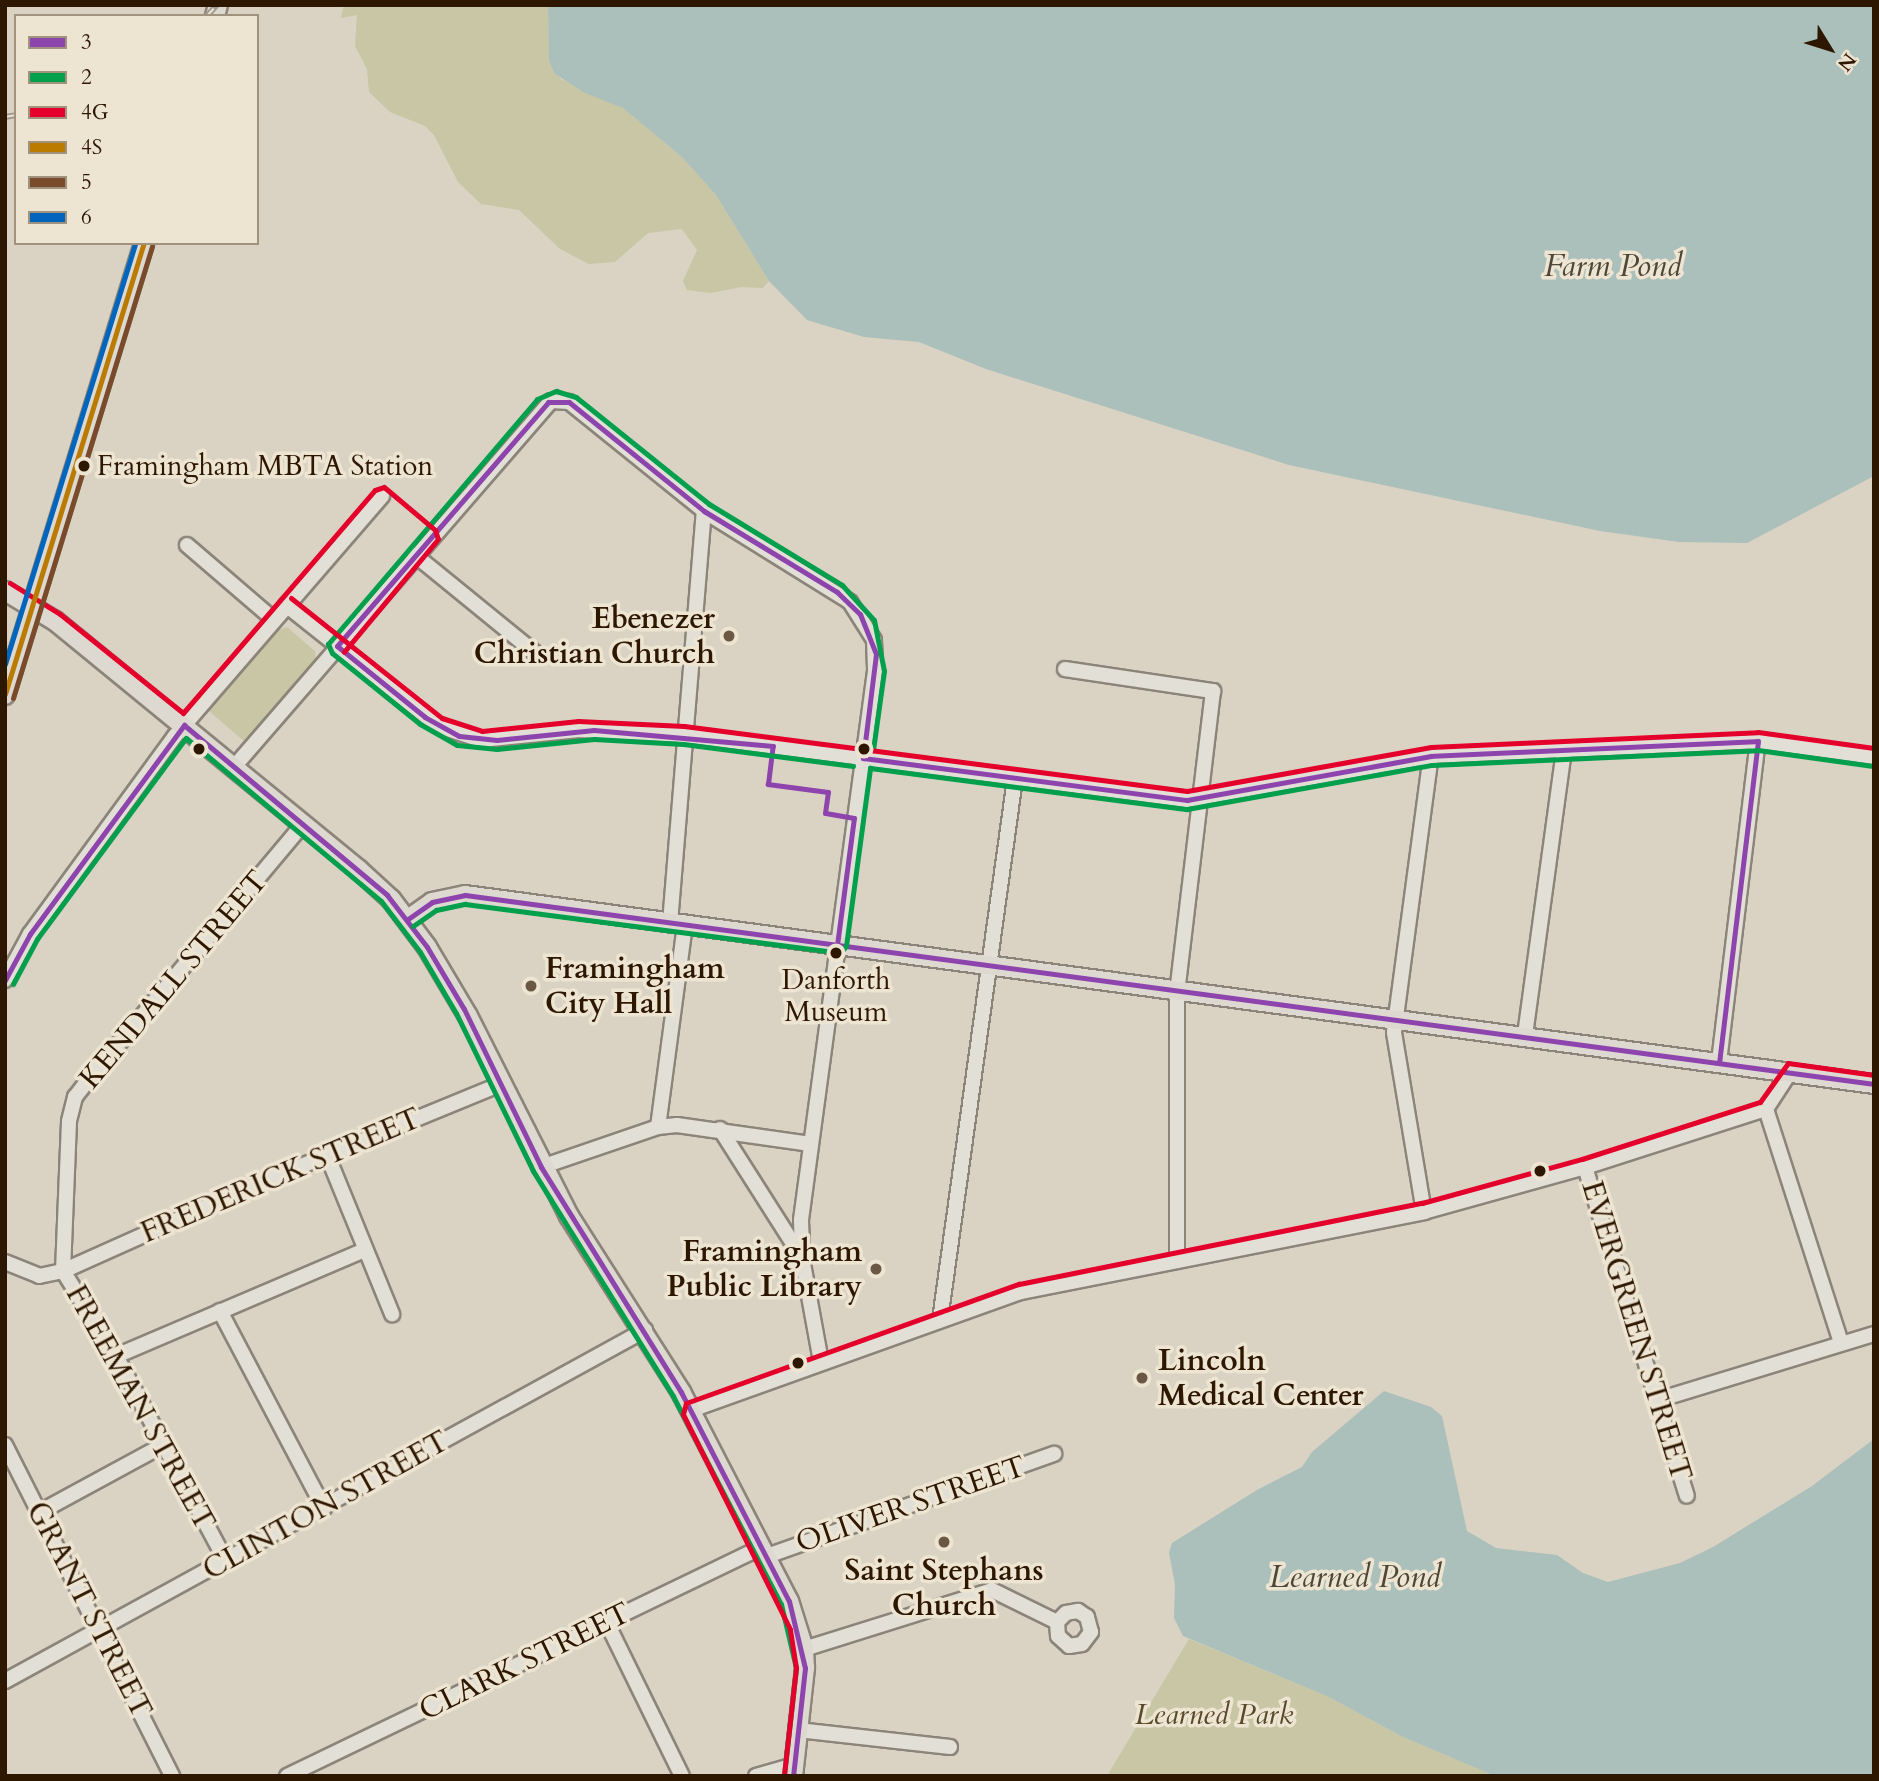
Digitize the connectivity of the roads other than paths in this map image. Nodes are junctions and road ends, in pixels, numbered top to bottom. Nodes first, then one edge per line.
1 (143, 245) edge
2 (382, 496) dead end
3 (704, 511) junction
4 (187, 545) dead end
5 (415, 555) junction
6 (5, 592) edge
7 (33, 606) junction
8 (286, 606) junction
9 (273, 620) junction
10 (337, 646) junction
11 (539, 656) dead end
12 (1065, 669) dead end
13 (5, 695) edge
14 (184, 725) junction
15 (684, 735) junction
16 (1758, 741) junction
17 (1564, 751) junction
18 (1431, 756) junction
19 (1874, 757) edge
20 (863, 758) junction
21 (234, 767) junction
22 (1015, 779) junction
23 (1201, 799) junction
24 (303, 824) junction
25 (408, 919) junction
26 (678, 924) junction
27 (837, 945) junction
28 (990, 966) junction
29 (5, 980) edge
30 (1177, 992) junction
31 (1395, 1019) junction
32 (1525, 1035) junction
33 (1719, 1062) junction
34 (1790, 1072) junction
35 (501, 1084) junction
36 (1874, 1084) edge
37 (1766, 1109) junction
38 (658, 1127) junction
39 (720, 1129) junction
40 (811, 1144) junction
41 (328, 1157) junction
42 (541, 1167) junction
43 (1585, 1167) junction
44 (1424, 1212) junction
45 (364, 1250) junction
46 (802, 1258) junction
47 (1177, 1261) junction
48 (5, 1262) edge
49 (62, 1271) junction
50 (220, 1311) junction
51 (392, 1314) dead end
52 (940, 1320) junction
53 (645, 1331) junction
54 (1874, 1334) edge
55 (1841, 1343) junction
56 (116, 1356) junction
57 (821, 1362) junction
58 (1658, 1400) junction
59 (691, 1410) junction
60 (5, 1445) edge
61 (163, 1445) junction
62 (1054, 1454) dead end
63 (1687, 1496) dead end
64 (324, 1508) junction
65 (38, 1513) junction
66 (765, 1552) junction
67 (226, 1561) junction
68 (1057, 1622) dead end
69 (607, 1623) junction
70 (97, 1631) junction
71 (804, 1649) junction
72 (5, 1681) edge
73 (798, 1730) junction
74 (950, 1747) dead end
75 (793, 1770) edge
76 (172, 1776) edge
77 (287, 1776) edge
78 (682, 1776) edge
79 (756, 1776) edge

1 - 7 main road
2 - 8 street
3 - 5 street
3 - 15 street
3 - 20 street
4 - 9 street
5 - 10 street
5 - 11 street
6 - 7 main road
7 - 13 main road
7 - 14 main road
8 - 9 street
8 - 10 street
9 - 14 street
10 - 15 street
10 - 21 street
12 - 23 street
14 - 21 main road
14 - 29 street
15 - 20 street
15 - 26 street
16 - 17 street
16 - 19 street
16 - 33 street
17 - 18 street
17 - 32 street
18 - 23 street
18 - 31 street
20 - 22 street
20 - 27 street
21 - 24 main road
22 - 23 street
22 - 28 street
23 - 30 street
24 - 25 main road
24 - 49 street, KENDALL STREET
25 - 26 main road
25 - 35 main road
26 - 27 main road
26 - 38 street
27 - 28 main road
27 - 40 street
28 - 30 main road
28 - 52 street
30 - 31 main road
30 - 47 street
31 - 32 main road
31 - 44 street
32 - 33 main road
33 - 34 main road
34 - 36 main road
34 - 37 street
35 - 41 street, FREDERICK STREET
35 - 42 main road
37 - 43 street
37 - 55 street
38 - 39 street
38 - 42 street
39 - 40 street
39 - 46 street
40 - 46 street
41 - 45 street
41 - 49 street, FREDERICK STREET
42 - 53 main road
43 - 44 street
43 - 58 street, EVERGREEN STREET
44 - 47 street
45 - 50 street
45 - 51 street
46 - 57 street
47 - 52 street
48 - 49 street, FREEMAN STREET
49 - 56 street, FREEMAN STREET
50 - 56 street
50 - 64 street
52 - 57 street
53 - 59 main road
53 - 64 street, CLINTON STREET
54 - 55 street
55 - 58 street
56 - 61 street, FREEMAN STREET
57 - 59 street
58 - 63 street, EVERGREEN STREET
59 - 66 main road
60 - 65 street, GRANT STREET
61 - 65 street
61 - 67 street, FREEMAN STREET
62 - 66 street, OLIVER STREET
64 - 67 street, CLINTON STREET
65 - 70 street, GRANT STREET
66 - 69 street, CLARK STREET
66 - 71 main road
67 - 70 street, CLINTON STREET
68 - 71 street
69 - 77 street, CLARK STREET
69 - 78 street
70 - 72 street, CLINTON STREET
70 - 76 street, GRANT STREET
71 - 73 main road
73 - 74 street
73 - 75 main road
75 - 79 street

